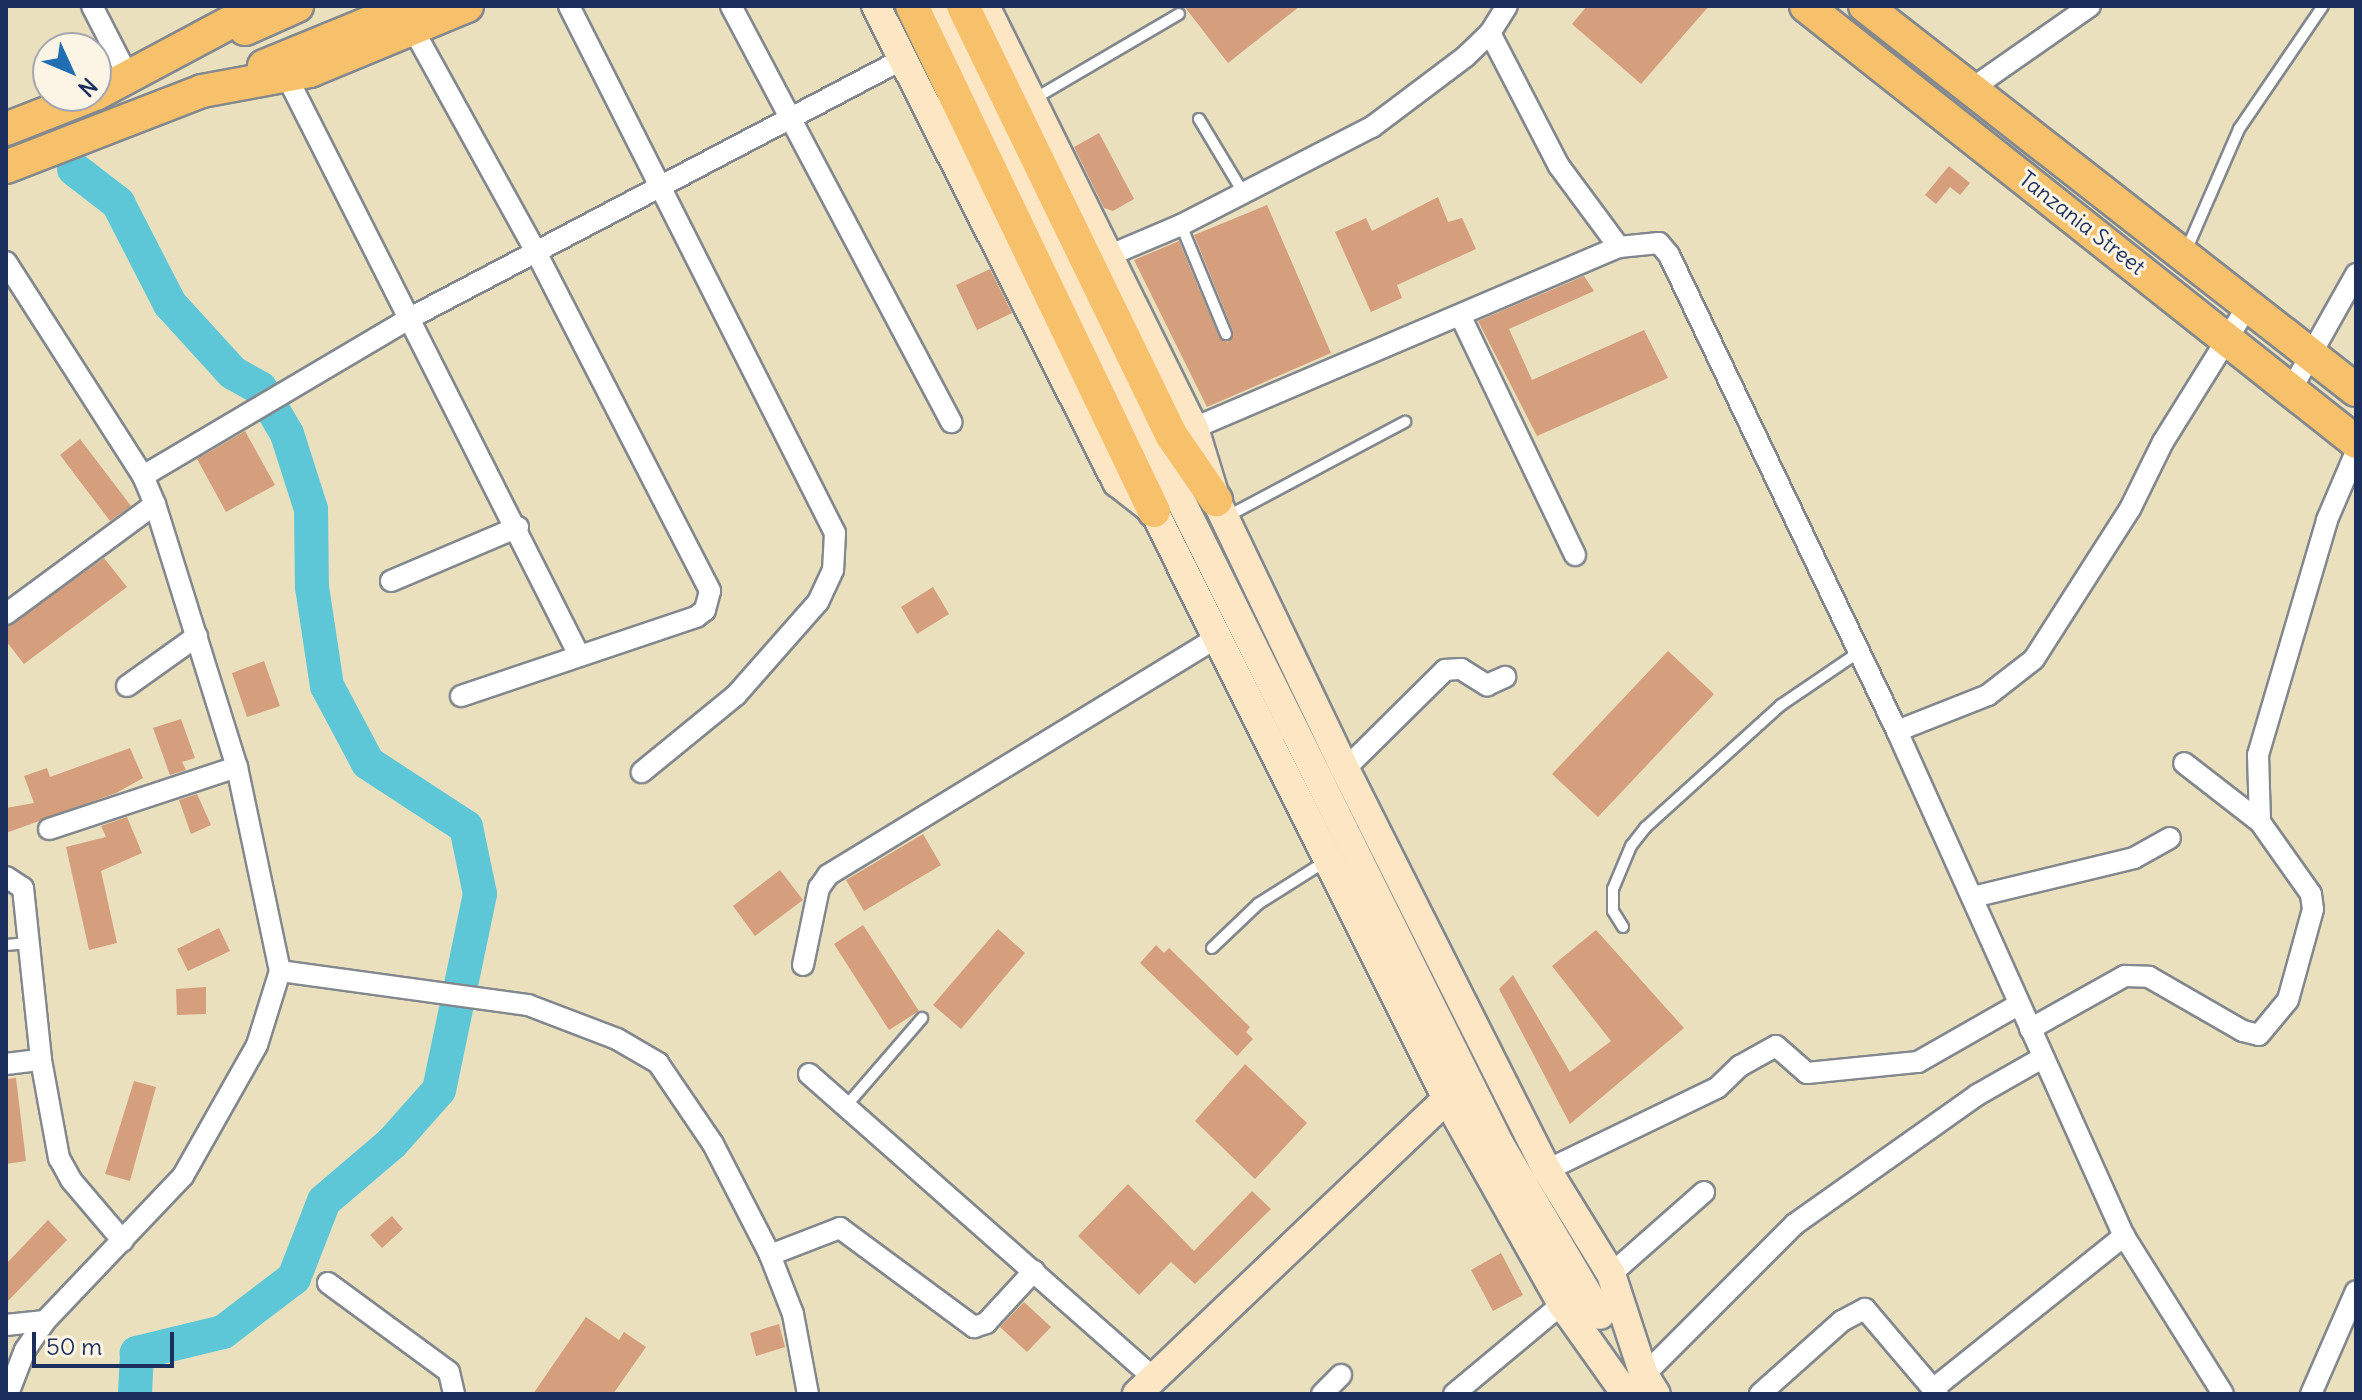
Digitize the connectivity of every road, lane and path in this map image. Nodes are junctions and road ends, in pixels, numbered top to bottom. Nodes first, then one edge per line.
1 (92, 6) edge
2 (297, 6) edge
3 (467, 6) edge
4 (569, 6) edge
5 (731, 6) edge
6 (876, 6) edge
7 (912, 6) edge
8 (936, 6) edge
9 (963, 6) edge
10 (985, 6) edge
11 (1507, 6) edge
12 (1806, 6) edge
13 (1865, 6) edge
14 (2090, 6) edge
15 (2323, 6) edge
16 (258, 7) edge
17 (1179, 14) dead end
18 (412, 17) edge
19 (1490, 33) junction
20 (903, 59) junction
21 (1942, 66) junction
22 (286, 75) junction
23 (130, 80) junction
24 (112, 87) edge
25 (1971, 89) junction
26 (202, 91) junction
27 (1922, 99) junction
28 (1032, 100) junction
29 (49, 112) edge
30 (791, 115) junction
31 (1199, 119) dead end
32 (6, 129) edge
33 (6, 167) edge
34 (660, 186) junction
35 (1244, 194) junction
36 (1181, 225) junction
37 (1619, 247) junction
38 (536, 252) junction
39 (1108, 256) junction
40 (2183, 257) junction
41 (6, 262) edge
42 (2356, 274) edge
43 (13, 288) edge
44 (2247, 307) junction
45 (412, 317) junction
46 (1461, 317) junction
47 (1226, 334) dead end
48 (2225, 340) junction
49 (2311, 355) junction
50 (2291, 390) junction
51 (2356, 390) edge
52 (951, 422) dead end
53 (1405, 422) dead end
54 (1194, 428) junction
55 (2356, 442) edge
56 (2356, 452) edge
57 (143, 476) junction
58 (155, 504) junction
59 (1220, 509) junction
60 (1154, 511) junction
61 (518, 527) junction
62 (1575, 555) dead end
63 (391, 581) dead end
64 (6, 614) edge
65 (197, 636) junction
66 (1217, 638) junction
67 (1859, 652) junction
68 (579, 655) junction
69 (1505, 677) dead end
70 (127, 686) dead end
71 (461, 696) dead end
72 (1897, 731) junction
73 (2184, 763) dead end
74 (237, 767) junction
75 (1345, 769) junction
76 (642, 772) dead end
77 (2260, 822) junction
78 (49, 829) dead end
79 (2170, 838) dead end
80 (1327, 860) junction
81 (6, 877) edge
82 (1973, 897) junction
83 (1623, 927) dead end
84 (31, 943) junction
85 (6, 945) edge
86 (1212, 948) dead end
87 (803, 965) dead end
88 (280, 971) junction
89 (2018, 1005) junction
90 (922, 1018) dead end
91 (2030, 1029) junction
92 (2042, 1058) junction
93 (41, 1060) junction
94 (6, 1064) edge
95 (809, 1074) dead end
96 (1447, 1099) junction
97 (847, 1105) junction
98 (1547, 1170) junction
99 (1704, 1192) dead end
100 (2124, 1236) junction
101 (123, 1241) junction
102 (770, 1255) junction
103 (1034, 1271) junction
104 (1611, 1274) junction
105 (328, 1283) dead end
106 (2356, 1291) edge
107 (1562, 1304) junction
108 (45, 1321) junction
109 (6, 1325) edge
110 (1341, 1375) dead end
111 (1146, 1386) edge
112 (1637, 1388) edge
113 (1935, 1392) edge
114 (1458, 1393) edge
115 (8, 1394) edge
116 (454, 1394) edge
117 (808, 1394) edge
118 (1322, 1394) edge
119 (1760, 1394) edge
120 (2223, 1394) edge
121 (2311, 1394) edge

1 - 23 street
2 - 23 main road
3 - 18 main road
4 - 34 street
5 - 30 street
6 - 20 main road
7 - 60 main road
8 - 112 main road
9 - 59 main road
10 - 28 main road
11 - 19 street
12 - 27 main road, Tanzania Street
13 - 21 main road, Tanzania Street
14 - 25 street
15 - 40 lane
16 - 23 main road
17 - 28 lane
18 - 22 main road
18 - 26 main road
18 - 38 street
19 - 35 street
19 - 37 street
20 - 30 street
20 - 60 main road
21 - 25 main road, Tanzania Street
21 - 27 main road
22 - 26 main road
22 - 45 street
23 - 24 main road
25 - 40 main road, Tanzania Street
26 - 33 main road
27 - 48 main road, Tanzania Street
28 - 39 main road
29 - 32 main road
30 - 34 street
30 - 52 street
31 - 35 lane
34 - 38 street
34 - 76 street
35 - 36 street
36 - 39 street
36 - 47 lane
37 - 46 street
37 - 67 street
38 - 45 street
38 - 68 street
39 - 54 main road
40 - 44 main road, Tanzania Street
41 - 43 street
42 - 49 street
43 - 57 street
44 - 48 street
44 - 49 main road, Tanzania Street
45 - 57 street
45 - 61 street
46 - 54 street
46 - 62 street
48 - 50 main road, Tanzania Street
48 - 72 street
49 - 50 street
49 - 51 main road, Tanzania Street
50 - 55 main road, Tanzania Street
53 - 59 lane
54 - 59 main road
56 - 77 street
57 - 58 street
58 - 64 street
58 - 65 street
59 - 75 main road
60 - 66 main road
61 - 63 street
61 - 68 street
65 - 70 street
65 - 74 street
66 - 80 main road
66 - 87 street
67 - 72 street
67 - 83 lane
68 - 71 street
69 - 75 street
72 - 82 street
73 - 77 street
74 - 78 street
74 - 88 street
75 - 98 main road
77 - 91 street
79 - 82 street
80 - 86 lane
80 - 96 main road
81 - 84 street
82 - 89 street
84 - 85 lane
84 - 93 street
88 - 101 street
88 - 102 street
89 - 91 street
89 - 98 street
90 - 97 lane
91 - 92 street
92 - 100 street
92 - 112 street
93 - 94 street
93 - 101 street
95 - 97 street
96 - 107 main road
96 - 111 main road
97 - 103 street
98 - 104 main road
99 - 104 street
100 - 113 street
100 - 120 street
101 - 108 street
102 - 103 street
102 - 117 street
103 - 111 street
104 - 112 main road
105 - 116 street
106 - 121 street
107 - 112 main road
107 - 114 street
108 - 109 street
108 - 115 street
110 - 118 street
113 - 119 street

